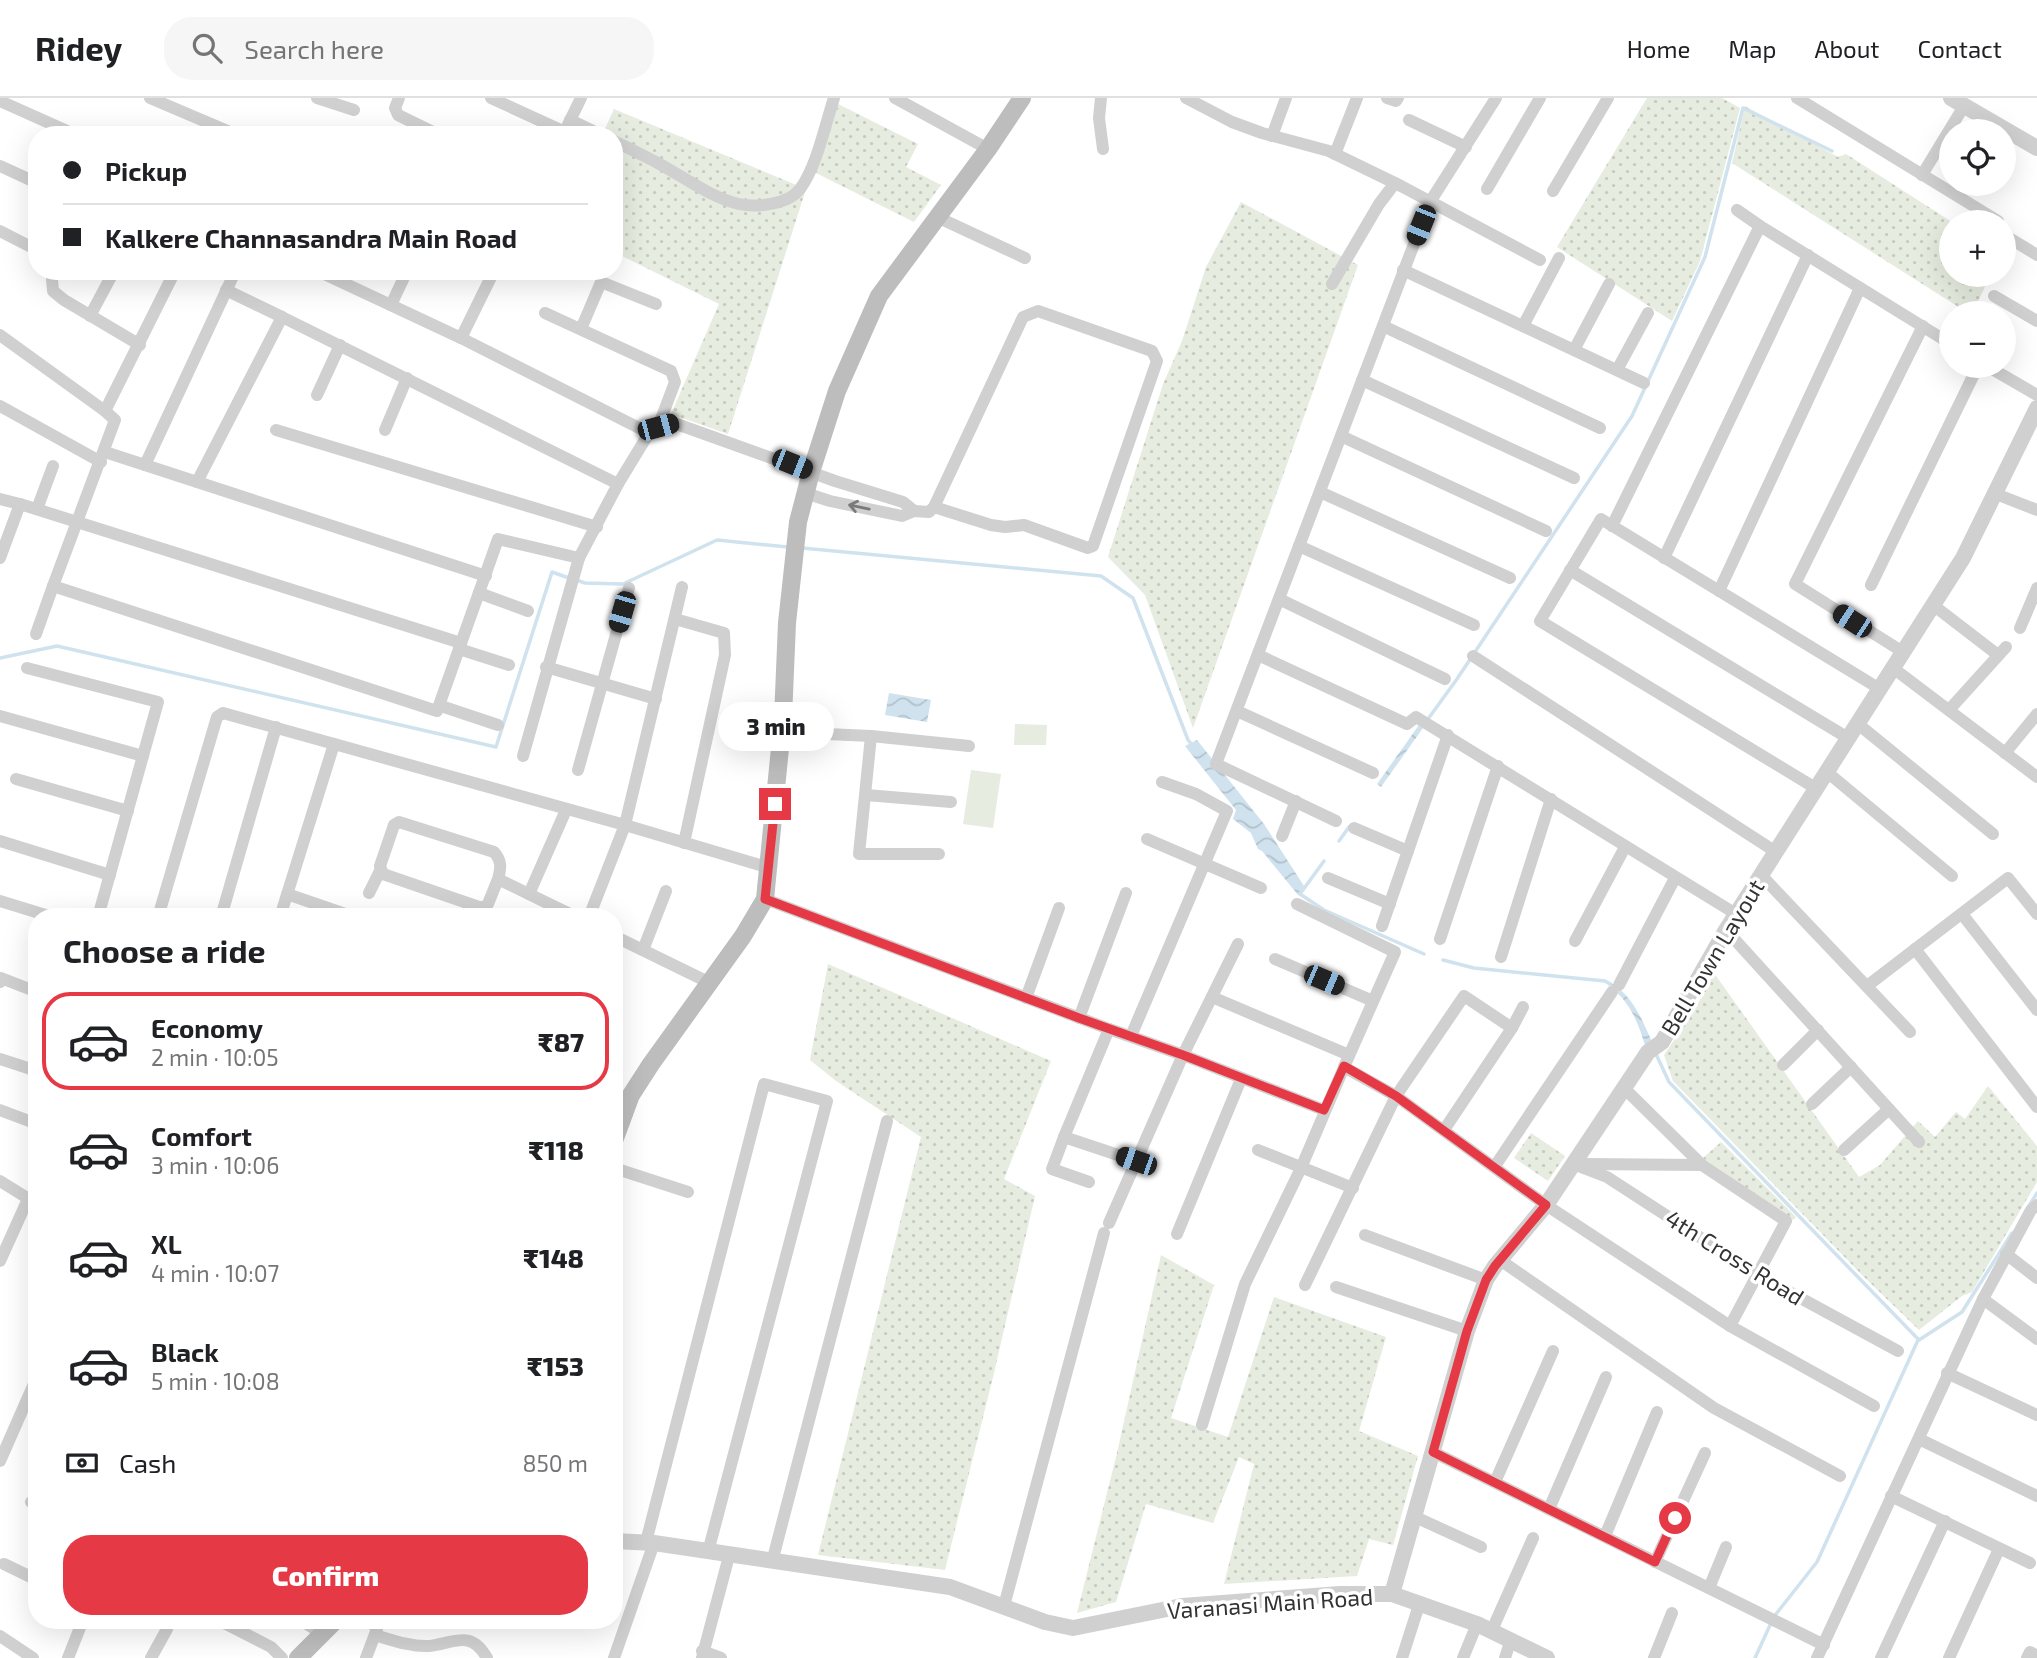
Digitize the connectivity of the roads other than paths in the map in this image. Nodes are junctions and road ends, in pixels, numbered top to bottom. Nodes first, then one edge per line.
1 (150, 98) edge
2 (317, 98) edge
3 (399, 98) edge
4 (491, 98) edge
5 (525, 98) edge
6 (581, 98) edge
7 (834, 98) edge
8 (895, 98) edge
9 (1022, 98) edge
10 (1101, 98) edge
11 (1186, 98) edge
12 (1286, 98) edge
13 (1357, 98) edge
14 (1387, 98) edge
15 (1398, 98) edge
16 (1496, 98) edge
17 (1541, 98) edge
18 (1608, 98) edge
19 (1797, 98) edge
20 (0, 101) edge
21 (1959, 101) edge
22 (354, 110) dead end
23 (520, 111) junction
24 (1409, 120) dead end
25 (56, 126) edge
26 (216, 126) edge
27 (421, 126) edge
28 (558, 126) edge
29 (567, 126) edge
30 (1272, 136) junction
31 (623, 146) edge
32 (1466, 147) junction
33 (2037, 148) edge
34 (988, 149) junction
35 (1103, 149) dead end
36 (1335, 154) junction
37 (0, 166) edge
38 (1922, 175) junction
39 (28, 179) edge
40 (1395, 183) junction
41 (1487, 189) dead end
42 (1553, 191) dead end
43 (1430, 202) junction
44 (1737, 210) dead end
45 (1980, 210) edge
46 (937, 217) junction
47 (1760, 226) junction
48 (0, 231) edge
49 (2016, 242) edge
50 (28, 245) edge
51 (1808, 255) junction
52 (2037, 255) edge
53 (1025, 258) dead end
54 (1559, 258) dead end
55 (1540, 260) dead end
56 (1403, 270) junction
57 (52, 280) edge
58 (109, 280) edge
59 (172, 280) edge
60 (230, 280) edge
61 (337, 280) edge
62 (403, 280) edge
63 (490, 280) edge
64 (1332, 284) dead end
65 (1608, 285) dead end
66 (1860, 288) junction
67 (226, 289) junction
68 (1994, 296) dead end
69 (656, 304) dead end
70 (391, 305) junction
71 (545, 313) dead end
72 (1648, 313) dead end
73 (90, 316) junction
74 (282, 317) junction
75 (2037, 321) edge
76 (1383, 326) junction
77 (1523, 326) junction
78 (1923, 326) junction
79 (581, 330) junction
80 (0, 335) edge
81 (1939, 336) edge
82 (461, 338) junction
83 (140, 345) junction
84 (340, 345) junction
85 (1574, 350) junction
86 (1617, 370) junction
87 (1972, 378) edge
88 (2008, 378) edge
89 (407, 379) junction
90 (1362, 380) junction
91 (1644, 383) dead end
92 (317, 395) dead end
93 (2037, 395) edge
94 (0, 406) edge
95 (2037, 408) edge
96 (105, 411) junction
97 (1600, 428) dead end
98 (276, 429) dead end
99 (384, 430) dead end
100 (654, 430) junction
101 (1341, 436) junction
102 (103, 457) junction
103 (145, 465) junction
104 (53, 466) dead end
105 (811, 472) junction
106 (1574, 478) dead end
107 (197, 482) junction
108 (618, 484) junction
109 (1320, 492) junction
110 (805, 493) junction
111 (1996, 494) junction
112 (0, 499) edge
113 (20, 504) junction
114 (934, 507) junction
115 (37, 509) junction
116 (2037, 510) edge
117 (914, 511) junction
118 (77, 520) junction
119 (1612, 526) junction
120 (597, 527) junction
121 (1546, 531) dead end
122 (1299, 546) junction
123 (0, 558) edge
124 (579, 558) junction
125 (1664, 558) junction
126 (1570, 570) junction
127 (486, 576) junction
128 (1510, 578) dead end
129 (1871, 585) dead end
130 (53, 586) junction
131 (682, 587) dead end
132 (629, 588) dead end
133 (2037, 588) edge
134 (1719, 591) junction
135 (479, 593) junction
136 (1279, 599) junction
137 (1933, 605) junction
138 (528, 611) dead end
139 (675, 619) junction
140 (1474, 625) dead end
141 (2020, 628) dead end
142 (36, 634) dead end
143 (460, 646) junction
144 (1903, 652) junction
145 (1258, 654) junction
146 (1473, 656) dead end
147 (509, 665) dead end
148 (546, 667) junction
149 (27, 668) dead end
150 (1893, 668) junction
151 (1445, 679) dead end
152 (602, 684) junction
153 (1880, 689) junction
154 (656, 699) junction
155 (441, 706) junction
156 (1949, 710) junction
157 (1237, 711) junction
158 (2037, 714) edge
159 (0, 716) edge
160 (1858, 724) junction
161 (498, 725) dead end
162 (276, 727) junction
163 (782, 732) junction
164 (1448, 735) junction
165 (871, 736) junction
166 (1848, 738) junction
167 (334, 744) junction
168 (970, 746) dead end
169 (2005, 753) junction
170 (143, 756) junction
171 (523, 756) dead end
172 (1498, 766) junction
173 (578, 770) dead end
174 (1827, 772) junction
175 (1373, 774) dead end
176 (2037, 777) edge
177 (16, 779) dead end
178 (1162, 782) dead end
179 (1816, 789) junction
180 (866, 795) junction
181 (1551, 799) junction
182 (1296, 801) junction
183 (951, 802) dead end
184 (566, 810) junction
185 (128, 811) junction
186 (1336, 821) dead end
187 (625, 825) junction
188 (1354, 828) dead end
189 (1993, 834) dead end
190 (1282, 836) dead end
191 (1147, 839) dead end
192 (0, 841) edge
193 (684, 843) junction
194 (1625, 847) junction
195 (1408, 851) junction
196 (1776, 852) junction
197 (939, 854) dead end
198 (1205, 863) junction
199 (769, 868) junction
200 (380, 871) junction
201 (110, 875) junction
202 (1761, 875) junction
203 (1952, 876) dead end
204 (1328, 878) dead end
205 (1675, 878) junction
206 (498, 879) junction
207 (1261, 888) dead end
208 (666, 891) dead end
209 (369, 893) dead end
210 (1126, 893) dead end
211 (287, 894) junction
212 (529, 894) junction
213 (765, 899) junction
214 (0, 901) edge
215 (1297, 904) dead end
216 (1390, 904) junction
217 (101, 908) edge
218 (161, 908) edge
219 (224, 908) edge
220 (283, 908) edge
221 (328, 908) edge
222 (558, 908) edge
223 (593, 908) edge
224 (1059, 908) dead end
225 (28, 910) edge
226 (1736, 914) junction
227 (1962, 914) junction
228 (2037, 914) edge
229 (1382, 926) dead end
230 (1727, 930) junction
231 (1440, 939) dead end
232 (623, 940) edge
233 (1575, 941) dead end
234 (1238, 944) dead end
235 (1915, 949) junction
236 (643, 950) junction
237 (1501, 957) dead end
238 (1275, 959) dead end
239 (0, 982) edge
240 (708, 982) junction
241 (1867, 986) junction
242 (28, 988) edge
243 (1026, 998) junction
244 (1212, 998) junction
245 (1373, 1001) junction
246 (1523, 1007) dead end
247 (2037, 1010) edge
248 (1079, 1018) junction
249 (1512, 1028) junction
250 (1109, 1029) junction
251 (1818, 1030) junction
252 (1910, 1032) dead end
253 (1131, 1036) junction
254 (1183, 1055) junction
255 (0, 1059) edge
256 (1346, 1061) junction
257 (1783, 1065) dead end
258 (1851, 1067) junction
259 (28, 1068) edge
260 (1241, 1079) junction
261 (1623, 1087) junction
262 (1396, 1096) junction
263 (1812, 1104) dead end
264 (2037, 1107) edge
265 (1889, 1109) junction
266 (0, 1110) edge
267 (1324, 1110) junction
268 (623, 1117) edge
269 (28, 1121) edge
270 (887, 1122) dead end
271 (1444, 1130) junction
272 (1064, 1137) junction
273 (1919, 1142) dead end
274 (1258, 1150) dead end
275 (1844, 1150) dead end
276 (1136, 1161) junction
277 (1573, 1164) junction
278 (1702, 1165) junction
279 (1495, 1166) junction
280 (1301, 1168) junction
281 (623, 1171) edge
282 (0, 1181) edge
283 (1089, 1182) dead end
284 (1353, 1188) junction
285 (688, 1192) dead end
286 (28, 1198) edge
287 (1546, 1205) junction
288 (28, 1208) edge
289 (2035, 1210) edge
290 (1177, 1234) dead end
291 (1365, 1235) dead end
292 (2006, 1254) junction
293 (1500, 1260) junction
294 (0, 1261) edge
295 (1758, 1275) junction
296 (2037, 1278) edge
297 (1486, 1280) junction
298 (1305, 1284) dead end
299 (1336, 1287) dead end
300 (1983, 1299) junction
301 (1730, 1326) junction
302 (1467, 1331) junction
303 (2037, 1339) edge
304 (1553, 1350) dead end
305 (1898, 1351) dead end
306 (1947, 1373) junction
307 (1606, 1377) dead end
308 (28, 1397) edge
309 (1874, 1406) dead end
310 (1657, 1412) dead end
311 (2037, 1415) edge
312 (1202, 1425) dead end
313 (1919, 1439) junction
314 (1433, 1452) junction
315 (1705, 1453) dead end
316 (0, 1461) edge
317 (1840, 1476) dead end
318 (1495, 1482) junction
319 (1891, 1496) junction
320 (2037, 1496) edge
321 (1549, 1509) junction
322 (1413, 1516) junction
323 (1944, 1521) junction
324 (1605, 1536) junction
325 (1533, 1538) dead end
326 (623, 1542) edge
327 (650, 1543) junction
328 (1481, 1547) dead end
329 (1726, 1547) dead end
330 (1999, 1549) junction
331 (708, 1552) junction
332 (729, 1556) junction
333 (772, 1562) junction
334 (1655, 1562) junction
335 (2030, 1563) dead end
336 (4, 1564) dead end
337 (28, 1576) edge
338 (1709, 1588) junction
339 (1392, 1594) junction
340 (1420, 1602) junction
341 (1004, 1606) junction
342 (1672, 1613) dead end
343 (1477, 1624) junction
344 (79, 1629) edge
345 (167, 1629) dead end
346 (236, 1629) edge
347 (327, 1629) edge
348 (377, 1629) edge
349 (1492, 1630) junction
350 (375, 1635) junction
351 (0, 1636) edge
352 (1511, 1639) junction
353 (1824, 1645) junction
354 (702, 1654) edge
355 (27, 1656) edge
356 (2037, 1656) edge
357 (68, 1658) edge
358 (151, 1658) edge
359 (282, 1658) edge
360 (298, 1658) edge
361 (366, 1658) edge
362 (487, 1658) edge
363 (614, 1658) edge
364 (721, 1658) edge
365 (1402, 1658) edge
366 (1463, 1658) edge
367 (1505, 1658) edge
368 (1547, 1658) edge
369 (1654, 1658) edge
370 (1817, 1658) edge
371 (1881, 1658) edge
372 (1949, 1658) edge
373 (2027, 1658) edge

1 - 26 street
2 - 22 street
3 - 27 street
4 - 23 street
5 - 23 street
6 - 29 street
7 - 31 street
8 - 34 street
9 - 34 main road
10 - 35 street
11 - 30 street
12 - 30 street
13 - 36 street
14 - 15 street
16 - 32 street
17 - 41 street
18 - 42 street
19 - 38 street
20 - 25 street
21 - 33 street
21 - 38 street
23 - 28 street
24 - 32 street
30 - 36 street
32 - 43 street
34 - 46 main road
36 - 40 street
37 - 39 street
38 - 45 street
40 - 43 street
40 - 64 street
43 - 55 street
43 - 56 street
44 - 47 street
46 - 53 street
46 - 105 main road
47 - 51 street
47 - 119 street
48 - 50 street
49 - 52 street
51 - 66 street
51 - 125 street
54 - 77 street
56 - 76 street
56 - 77 street
57 - 73 street
58 - 73 street
59 - 83 street
60 - 67 street
61 - 70 street
62 - 70 street
63 - 82 street
65 - 85 street
66 - 78 street
66 - 134 street
67 - 74 street
67 - 103 street
68 - 75 street
69 - 79 street
70 - 82 street
71 - 79 street
72 - 86 street
73 - 83 street
74 - 84 street
74 - 107 street
76 - 90 street
76 - 97 street
77 - 85 street
78 - 81 street
78 - 144 street
79 - 100 street
80 - 96 street
82 - 100 street
83 - 96 street
84 - 89 street
84 - 92 street
85 - 86 street
86 - 91 street
87 - 129 street
88 - 93 street
89 - 99 street
89 - 108 street
90 - 101 street
90 - 106 street
94 - 102 street
95 - 111 street, Bell Town Layout
96 - 102 street
98 - 120 street
100 - 105 street
100 - 108 street
101 - 109 street
101 - 121 street
102 - 103 street
102 - 118 street
103 - 107 street
104 - 115 street
105 - 110 main road
105 - 117 street
107 - 127 street
108 - 120 street
109 - 122 street
109 - 128 street
117 -> 110 street
110 - 163 main road
111 - 116 street
111 - 137 street, Bell Town Layout
112 - 113 street
113 - 115 street
113 - 123 street
114 - 114 street
114 - 117 street
115 - 118 street
118 - 130 street
118 - 143 street
119 - 125 street
119 - 126 street
120 - 124 street
122 - 136 street
122 - 140 street
124 - 127 street
124 - 148 street
125 - 134 street
126 - 166 street
126 - 179 street
127 - 135 street
130 - 142 street
130 - 155 street
131 - 139 street
132 - 152 street
133 - 141 street
134 - 153 street
135 - 138 street
135 - 143 street
136 - 145 street
136 - 151 street
137 - 144 street, Bell Town Layout
137 - 156 street
139 - 154 street
139 - 193 street
143 - 147 street
143 - 155 street
144 - 150 street, Bell Town Layout
145 - 157 street
145 - 164 street
146 - 196 street
148 - 152 street
148 - 171 street
149 - 170 street
150 - 153 street, Bell Town Layout
150 - 156 street
152 - 154 street
152 - 173 street
153 - 160 street, Bell Town Layout
154 - 187 street
155 - 161 street
156 - 169 street
157 - 175 street
157 - 182 street
158 - 169 street
159 - 170 street
160 - 166 street, Bell Town Layout
160 - 189 street
162 - 167 street
162 - 218 street
162 - 219 street
163 - 165 street
163 - 199 main road
164 - 172 street
164 - 195 street
165 - 168 street
165 - 180 street
166 - 174 street, Bell Town Layout
167 - 184 street
167 - 211 street
169 - 176 street
170 - 185 street
172 - 181 street
172 - 231 street
174 - 179 street, Bell Town Layout
174 - 203 street
177 - 185 street
178 - 198 street
179 - 196 street, Bell Town Layout
180 - 183 street
180 - 197 street
181 - 194 street
181 - 237 street
182 - 186 street
182 - 190 street
184 - 187 street
184 - 212 street
185 - 201 street
187 - 193 street
187 - 223 street
188 - 195 street
191 - 198 street
192 - 201 street
193 - 199 street
194 - 205 street
194 - 233 street
195 - 216 street
196 - 202 street, Bell Town Layout
198 - 207 street
198 - 253 street
199 - 213 main road
200 - 206 street
200 - 206 street
200 - 209 street
201 - 217 street
202 - 226 street, Bell Town Layout
202 - 241 street
204 - 216 street
205 - 226 street
205 - 279 street
206 - 212 street
208 - 236 street
210 - 248 street
211 - 220 street
211 - 221 street
212 - 222 street
213 - 240 main road
213 - 243 street
214 - 225 street
215 - 245 street
216 - 229 street
224 - 243 street
226 - 230 street, Bell Town Layout
227 - 228 street
227 - 235 street
227 - 247 street
230 - 251 street
230 - 261 street, Bell Town Layout
232 - 236 street
234 - 244 street
235 - 241 street
235 - 264 street
236 - 240 street
238 - 245 street
239 - 242 street
240 - 268 main road
241 - 252 street
243 - 248 street
244 - 254 street
244 - 256 street
245 - 256 street
246 - 249 street
248 - 250 street
249 - 262 street
249 - 271 street
250 - 253 street
250 - 272 street
251 - 257 street
251 - 258 street
253 - 254 street
254 - 260 street
254 - 276 street
255 - 259 street
256 - 262 street
256 - 267 street
258 - 263 street
258 - 265 street
260 - 267 street
260 - 290 street
261 - 277 street, Bell Town Layout
261 - 278 street
262 - 271 street
262 - 284 street
265 - 273 street
265 - 275 street
266 - 269 street
267 - 280 street
270 - 333 street
271 - 279 street
272 - 276 street
272 - 283 street
274 - 280 street
276 - 341 street
277 - 278 street
277 - 287 street, Bell Town Layout
277 - 295 street, 4th Cross Road
278 - 295 street
279 - 287 street
280 - 284 street
280 - 312 street
281 - 285 street
282 - 286 street
284 - 298 street
287 - 293 street, Bell Town Layout
287 - 301 street
288 - 294 street
289 - 292 street
291 - 297 street
292 - 296 street
292 - 300 street
293 - 297 street, Bell Town Layout
293 - 317 street
295 - 301 street
295 - 305 street, 4th Cross Road
297 - 302 street, Bell Town Layout
299 - 302 street
300 - 303 street
300 - 306 street
301 - 309 street
302 - 314 street, Bell Town Layout
304 - 318 street
306 - 311 street
306 - 313 street
307 - 321 street
308 - 316 street
310 - 324 street
313 - 319 street
313 - 320 street
314 - 318 street
314 - 322 street, Bell Town Layout
315 - 334 street
318 - 321 street
319 - 323 street
319 - 353 street
321 - 324 street
322 - 328 street
322 - 339 street, Bell Town Layout
323 - 330 street
323 - 371 street
324 - 334 street
325 - 349 street
326 - 327 street, Varanasi Main Road
327 - 331 street, Varanasi Main Road
327 - 331 street
327 - 363 street
329 - 338 street
330 - 335 street
330 - 372 street
331 - 332 street, Varanasi Main Road
332 - 333 street, Varanasi Main Road
332 - 354 street
333 - 341 street, Varanasi Main Road
334 - 338 street
336 - 337 street
338 - 353 street
339 - 340 street, Varanasi Main Road
339 - 341 street, Varanasi Main Road
340 - 343 street, Varanasi Main Road
340 - 365 street
342 - 369 street
343 - 349 street, Varanasi Main Road
343 - 366 street
344 - 357 street
345 - 358 street
346 - 359 street
347 - 360 main road
348 - 350 street
349 - 352 street, Varanasi Main Road
350 - 361 street
350 - 362 street
351 - 355 street
352 - 367 street
352 - 368 street, Varanasi Main Road
353 - 370 street
354 - 364 street
356 - 373 street

